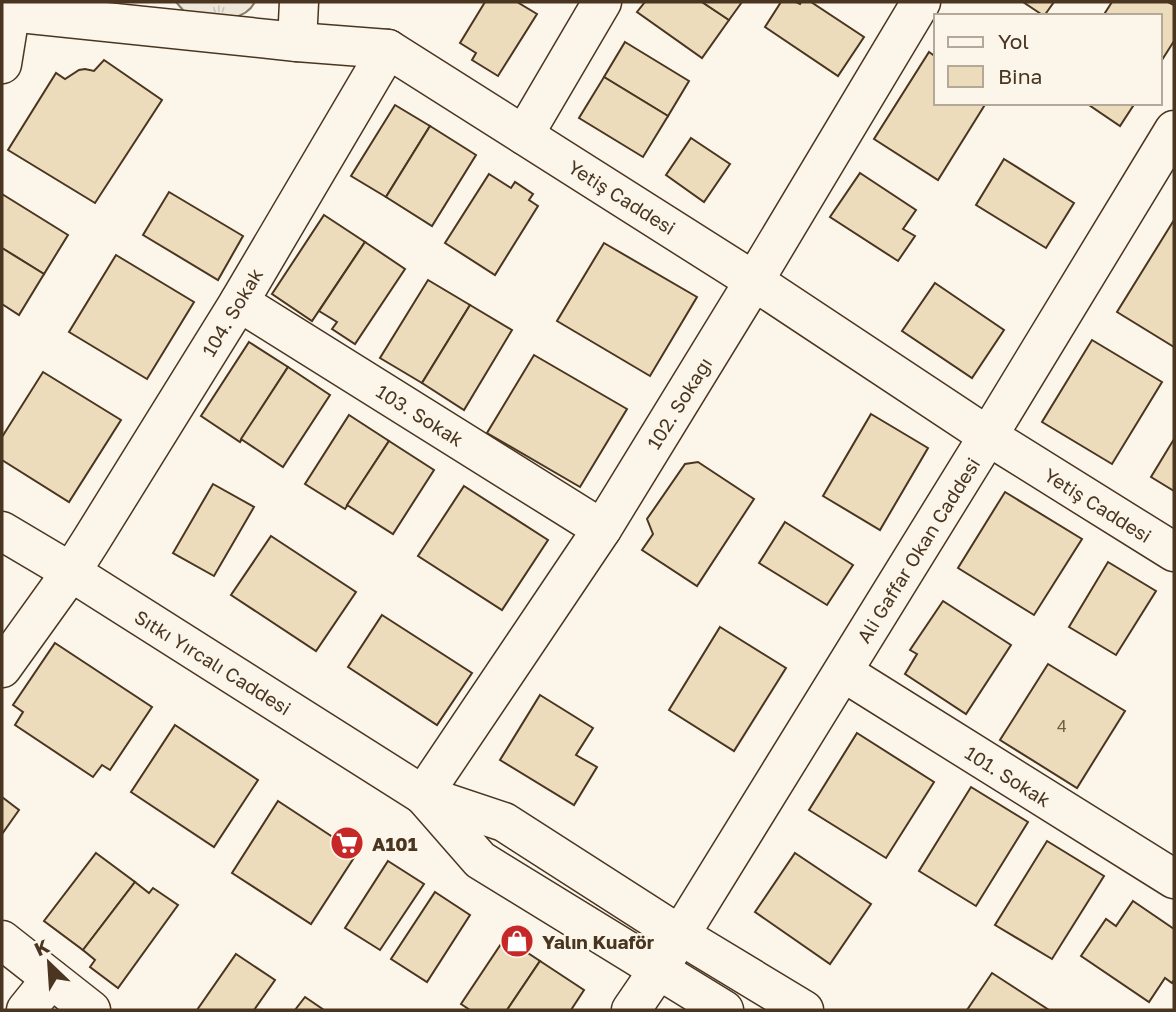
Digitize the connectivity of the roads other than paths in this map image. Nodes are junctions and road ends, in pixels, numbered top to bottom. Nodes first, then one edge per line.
1 (299, 2) edge
2 (602, 2) edge
3 (921, 2) edge
4 (11, 7) edge
5 (297, 42) junction
6 (388, 49) junction
7 (2, 64) edge
8 (1174, 130) edge
9 (524, 135) junction
10 (754, 281) junction
11 (239, 302) junction
12 (988, 436) junction
13 (602, 529) junction
14 (2, 531) edge
15 (1174, 552) edge
16 (71, 572) junction
17 (2, 668) edge
18 (843, 673) junction
19 (423, 795) junction
20 (1174, 879) edge
21 (680, 935) junction
22 (2, 940) edge
23 (659, 969) junction
24 (51, 979) junction
25 (26, 1010) edge
26 (91, 1010) edge
27 (631, 1010) edge
28 (724, 1010) edge
29 (804, 1010) edge

1 - 5 street
2 - 9 street
3 - 10 street, 102. Sokağı
4 - 5 street, Yetiş Caddesi
4 - 7 street
5 - 6 street, Yetiş Caddesi
6 - 9 street, Yetiş Caddesi
6 - 11 street, 104. Sokak
8 - 12 street, Ali Gaffar Okan Caddesi
9 - 10 street, Yetiş Caddesi
10 - 12 street, Yetiş Caddesi
10 - 13 street, 102. Sokağı
11 - 13 street, 103. Sokak
11 - 16 street, 104. Sokak
12 - 15 street, Yetiş Caddesi
12 - 18 street, Ali Gaffar Okan Caddesi
13 - 19 street, 102. Sokağı
14 - 16 street, Sıtkı Yırcalı Caddesi
16 - 17 street, 104. Sokak
16 - 19 street, Sıtkı Yırcalı Caddesi
18 - 20 street, 101. Sokak
18 - 21 street, Ali Gaffar Okan Caddesi
19 - 21 street, Sıtkı Yırcalı Caddesi
19 - 23 street, Sıtkı Yırcalı Caddesi
21 - 23 street, Ali Gaffar Okan Caddesi
21 - 29 street, Sıtkı Yırcalı Caddesi
22 - 24 street
23 - 27 street, Ali Gaffar Okan Caddesi
23 - 28 street, Sıtkı Yırcalı Caddesi
24 - 25 street
24 - 26 street

